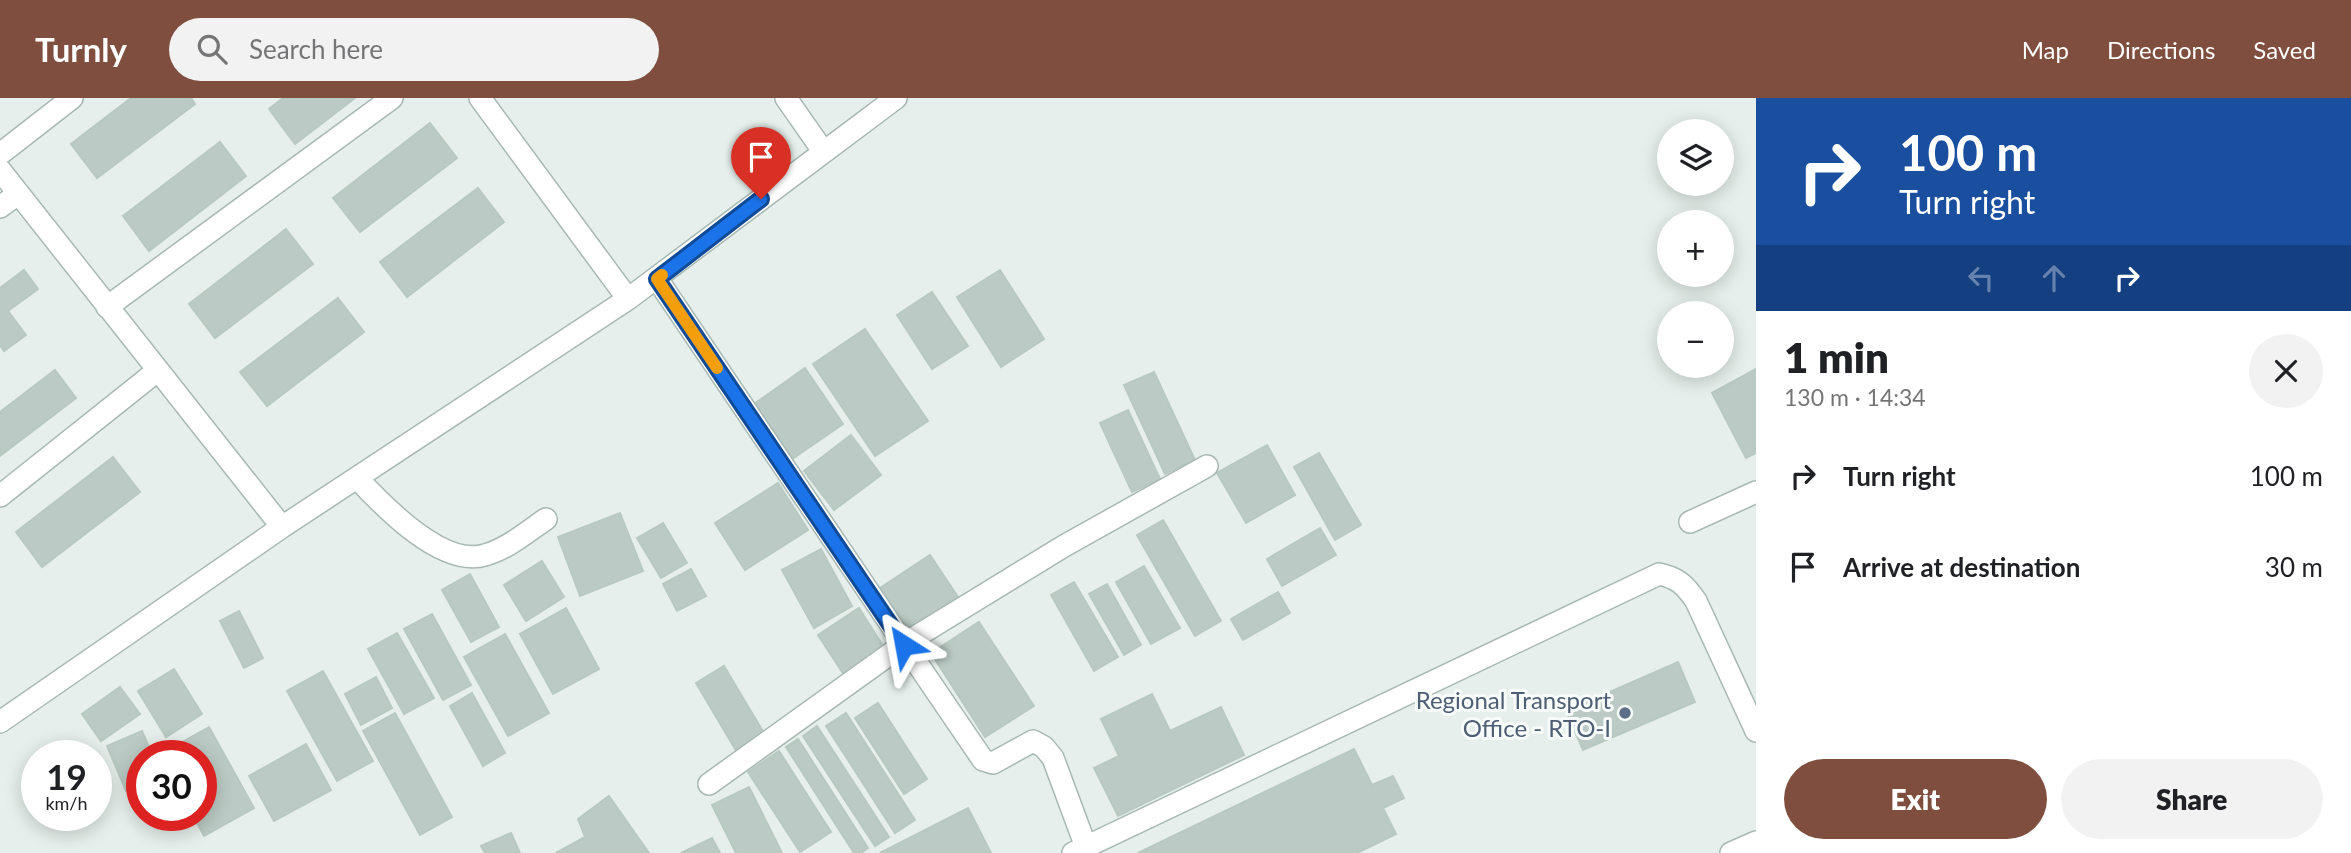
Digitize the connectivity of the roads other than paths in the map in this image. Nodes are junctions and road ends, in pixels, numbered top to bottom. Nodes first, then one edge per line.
1 (72, 98) edge
2 (392, 98) edge
3 (786, 98) edge
4 (896, 98) edge
5 (487, 100) edge
6 (823, 151) junction
7 (0, 154) edge
8 (0, 170) edge
9 (18, 194) junction
10 (0, 207) edge
11 (657, 279) junction
12 (628, 299) junction
13 (107, 307) junction
14 (157, 371) junction
15 (1207, 466) dead end
16 (357, 478) junction
17 (1756, 492) edge
18 (0, 496) edge
19 (546, 519) dead end
20 (1690, 522) dead end
21 (282, 527) junction
22 (904, 645) junction
23 (0, 722) edge
24 (1756, 731) edge
25 (709, 785) dead end
26 (1756, 842) edge
27 (1079, 850) edge
28 (1731, 853) edge

1 - 7 street
2 - 13 street
3 - 6 street
4 - 6 street
5 - 12 street
6 - 11 street
8 - 9 street
9 - 10 street
9 - 13 street
11 - 12 street
11 - 22 street
12 - 16 street
13 - 14 street
14 - 18 street
14 - 21 street
15 - 22 street
16 - 19 street
16 - 21 street
17 - 20 street
21 - 23 street
22 - 25 street
22 - 27 street
24 - 27 street
26 - 28 street

